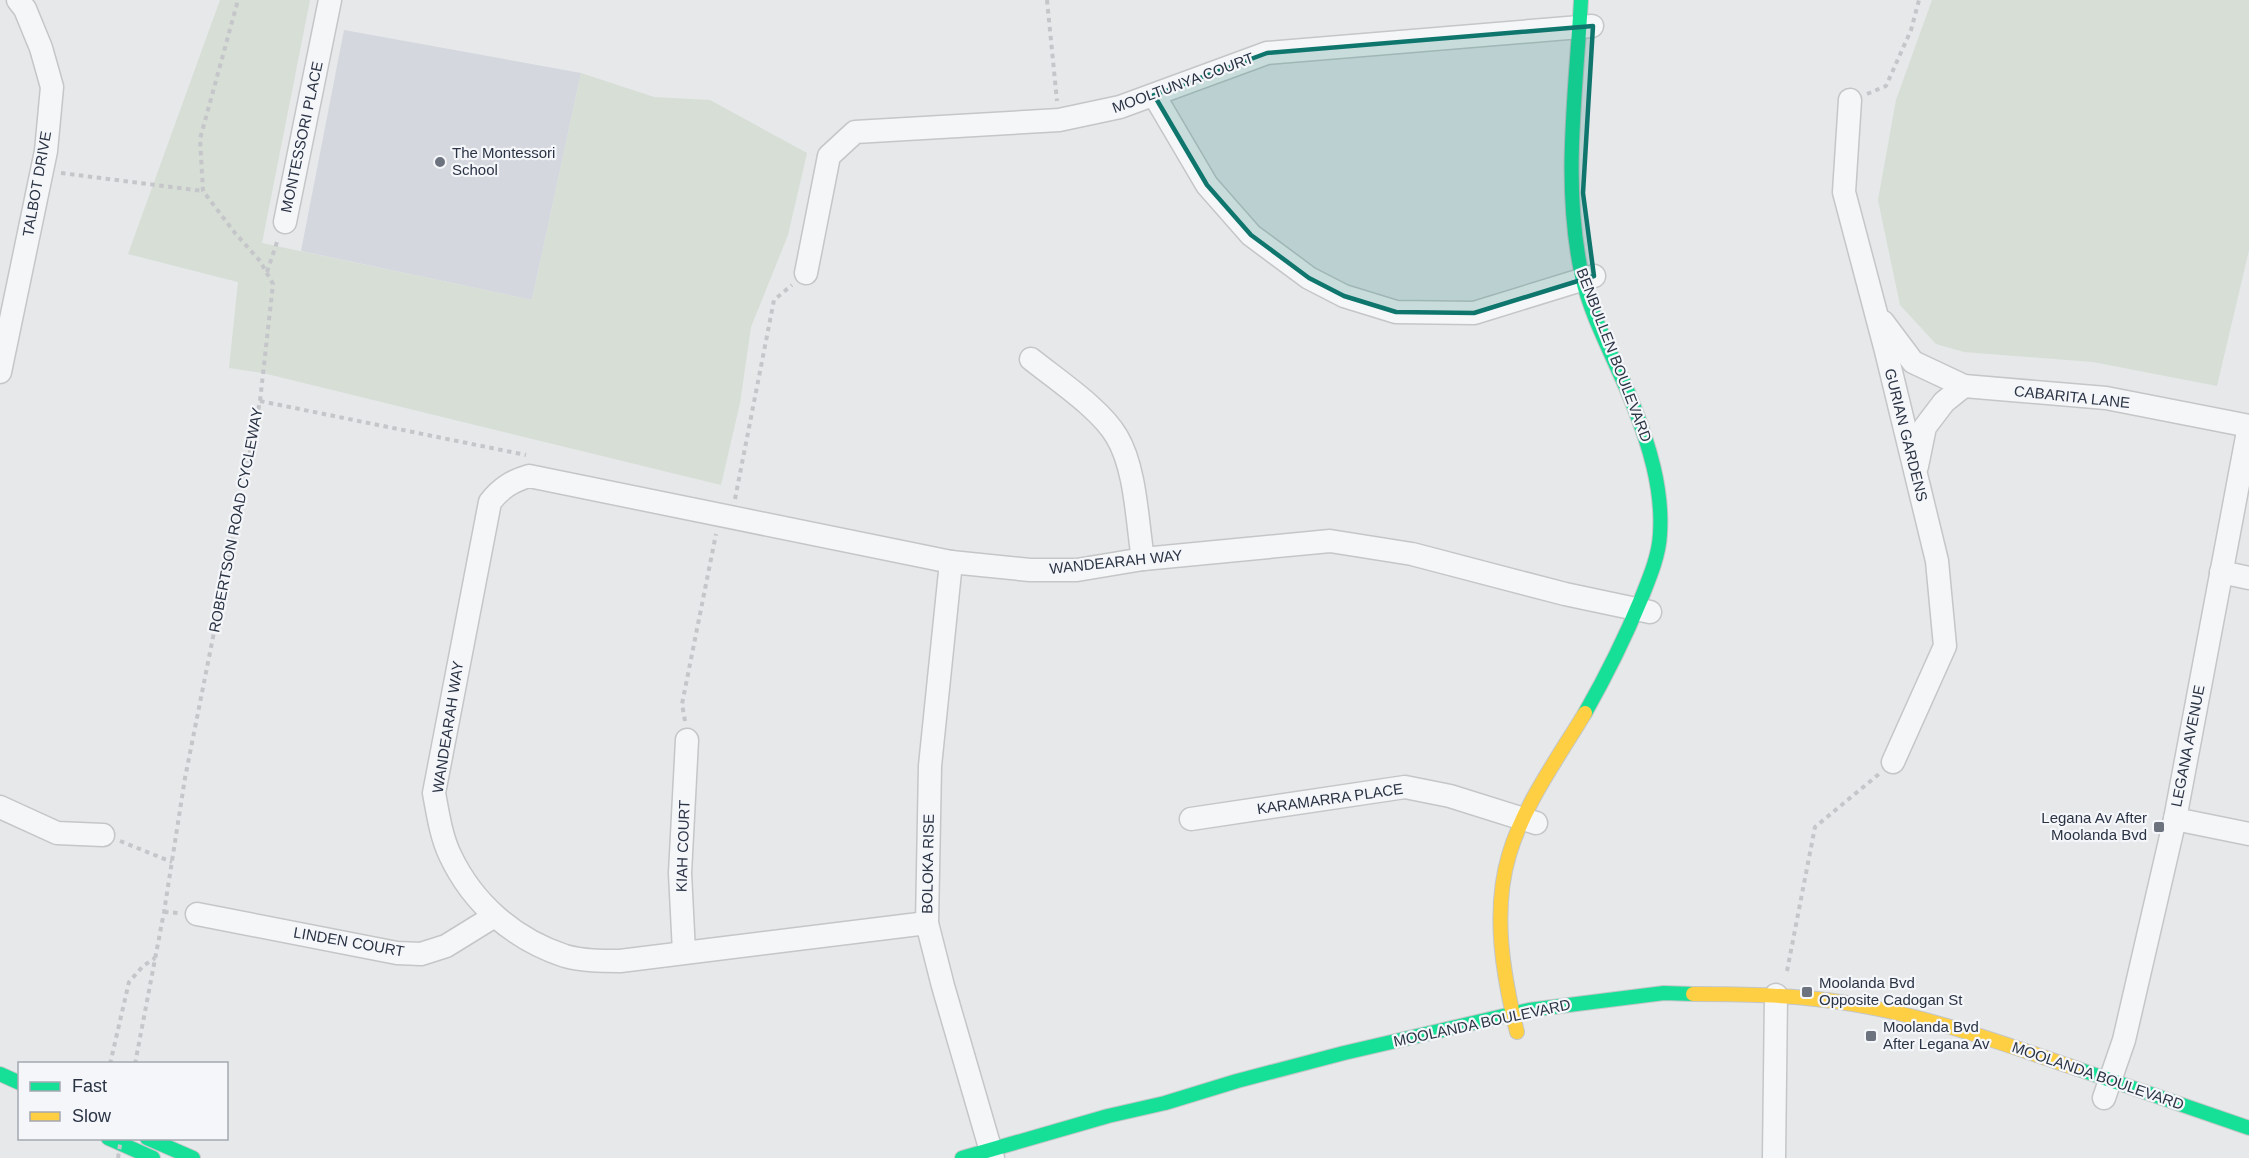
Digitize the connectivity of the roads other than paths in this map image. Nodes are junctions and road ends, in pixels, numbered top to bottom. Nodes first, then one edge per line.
1 (18, 0) edge
2 (330, 0) edge
3 (1581, 0) edge
4 (1590, 25) junction
5 (1590, 74) dead end
6 (1154, 95) junction
7 (1850, 100) road end
8 (285, 222) road end
9 (806, 273) road end
10 (1593, 284) junction
11 (1876, 312) junction
12 (1626, 354) dead end
13 (1031, 359) dead end
14 (0, 372) edge
15 (1964, 386) junction
16 (1653, 419) dead end
17 (2249, 426) edge
18 (1659, 437) dead end
19 (1916, 474) junction
20 (1143, 559) junction
21 (951, 562) junction
22 (2221, 572) junction
23 (2249, 578) edge
24 (1644, 610) junction
25 (1587, 736) dead end
26 (687, 740) road end
27 (1893, 762) road end
28 (0, 807) edge
29 (1191, 819) dead end
30 (2175, 819) junction
31 (1532, 827) junction
32 (2249, 834) edge
33 (103, 835) road end
34 (196, 914) dead end
35 (493, 916) junction
36 (927, 923) junction
37 (1515, 932) dead end
38 (684, 952) junction
39 (1528, 1005) junction
40 (1775, 1008) junction
41 (1512, 1014) junction
42 (1511, 1033) joint
43 (0, 1074) edge
44 (18, 1082) edge
45 (2106, 1094) junction
46 (2249, 1128) edge
47 (112, 1140) edge
48 (152, 1140) edge
49 (992, 1154) edge
50 (153, 1158) edge
51 (193, 1158) edge
52 (962, 1158) edge
53 (1774, 1158) edge

1 - 14 street, TALBOT DRIVE
2 - 8 street, MONTESSORI PLACE
3 - 4 street, BENBULLEN BOULEVARD
4 - 6 street, MOOLTUNYA COURT
4 - 10 street, BENBULLEN BOULEVARD
5 - 10 street, BENBULLEN BOULEVARD
6 - 9 street, MOOLTUNYA COURT
6 - 10 street
7 - 11 street, GURIAN GARDENS
10 - 24 street, BENBULLEN BOULEVARD
11 - 15 street, CABARITA LANE
11 - 19 street, GURIAN GARDENS
12 - 16 street, BENBULLEN BOULEVARD
13 - 20 street
15 - 17 street, CABARITA LANE
15 - 19 street
17 - 22 street, LEGANA AVENUE
18 - 24 street, BENBULLEN BOULEVARD
19 - 27 street, GURIAN GARDENS
20 - 21 street, WANDEARAH WAY
20 - 24 street, WANDEARAH WAY
21 - 35 street, WANDEARAH WAY
21 - 36 street, BOLOKA RISE
22 - 23 street
22 - 30 street, LEGANA AVENUE
24 - 25 street, BENBULLEN BOULEVARD
24 - 31 street, BENBULLEN BOULEVARD
26 - 38 street, KIAH COURT
28 - 33 street
29 - 31 street, KARAMARRA PLACE
30 - 32 street
30 - 45 street, LEGANA AVENUE
31 - 37 street, BENBULLEN BOULEVARD
31 - 41 street, BENBULLEN BOULEVARD
34 - 35 street, LINDEN COURT
35 - 38 street, WANDEARAH WAY
36 - 38 street, WANDEARAH WAY
36 - 49 street, BOLOKA RISE
39 - 40 street, MOOLANDA BOULEVARD
39 - 41 street, MOOLANDA BOULEVARD
39 - 42 street, MOOLANDA BOULEVARD
40 - 45 street, MOOLANDA BOULEVARD
40 - 53 street
41 - 42 street, BENBULLEN BOULEVARD
41 - 49 street, MOOLANDA BOULEVARD
43 - 44 street
45 - 46 street, MOOLANDA BOULEVARD
47 - 50 street
48 - 51 street
49 - 52 street, MOOLANDA BOULEVARD

